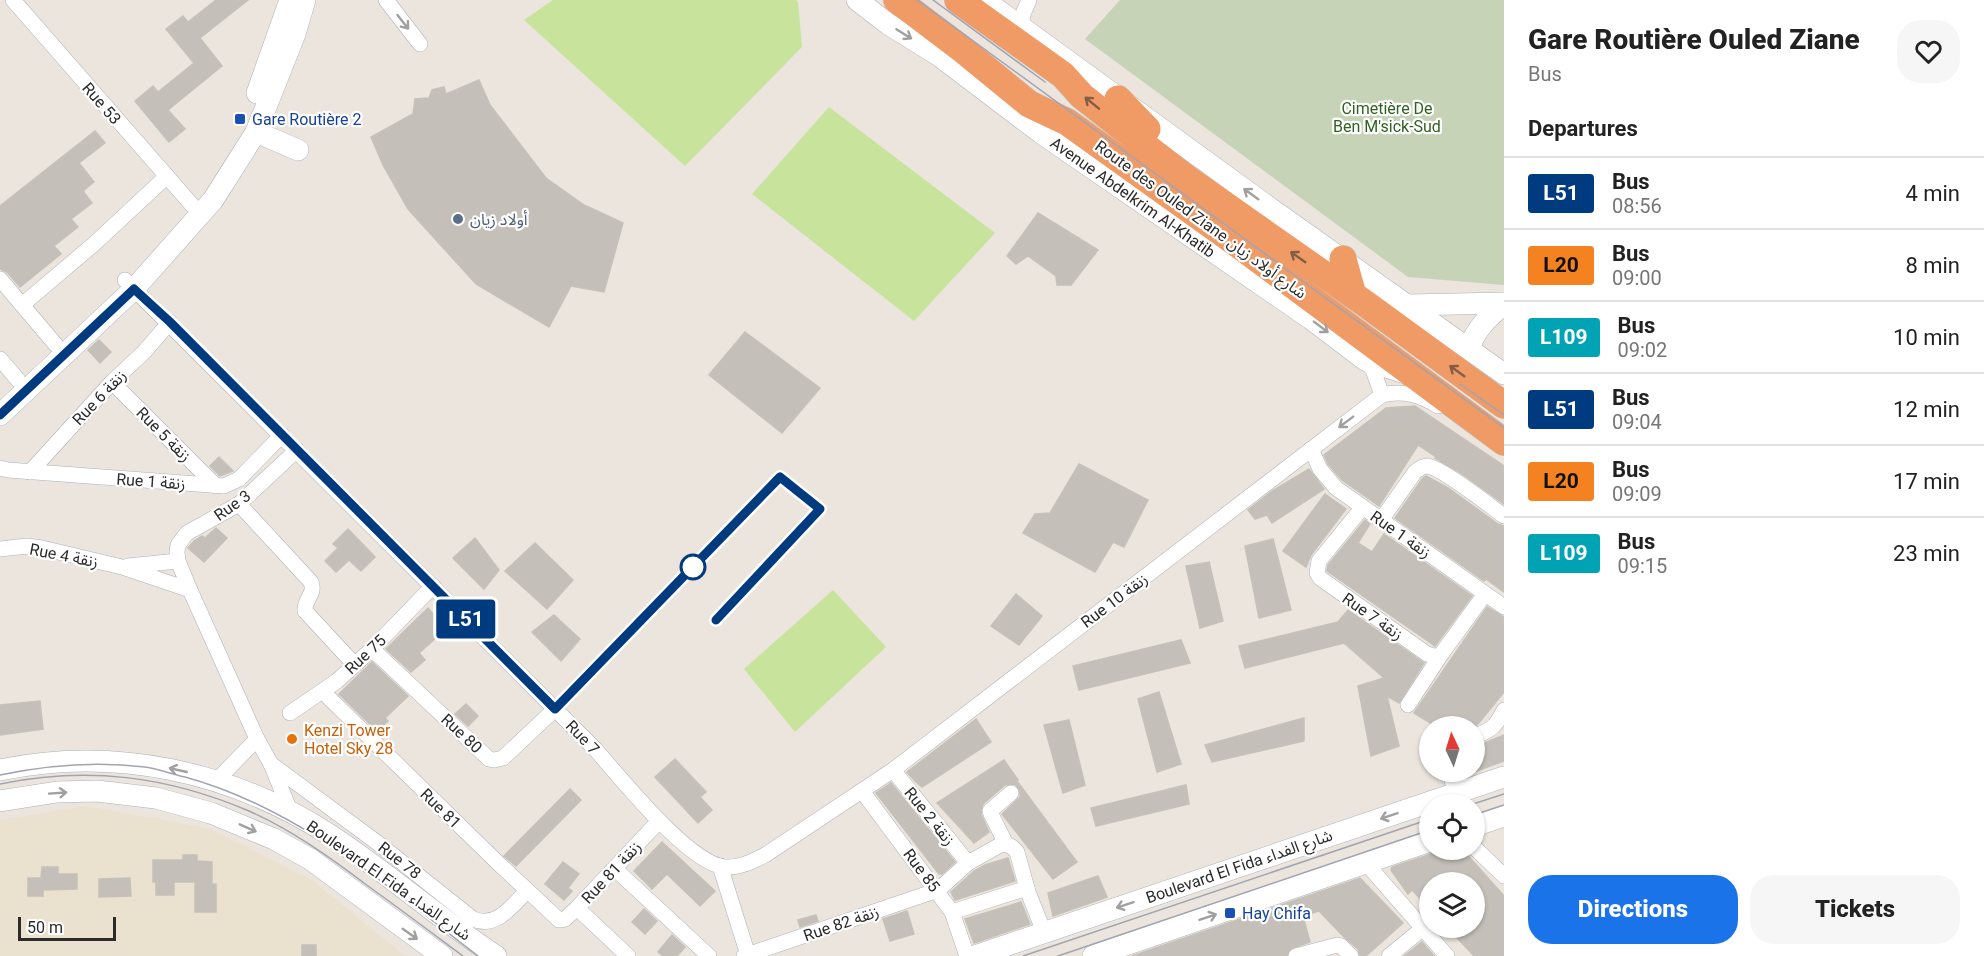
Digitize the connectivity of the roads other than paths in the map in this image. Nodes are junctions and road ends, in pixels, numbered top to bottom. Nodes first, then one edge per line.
1 (4, 0) edge
2 (13, 0) edge
3 (290, 0) edge
4 (305, 0) edge
5 (386, 0) edge
6 (857, 0) edge
7 (897, 0) edge
8 (958, 0) edge
9 (984, 0) edge
10 (1029, 0) edge
11 (0, 3) edge
12 (1022, 27) junction
13 (420, 44) dead end
14 (1118, 99) junction
15 (256, 132) junction
16 (298, 150) dead end
17 (166, 176) junction
18 (1130, 195) junction
19 (1174, 199) junction
20 (1217, 200) junction
21 (192, 205) junction
22 (1343, 259) junction
23 (0, 279) edge
24 (130, 285) junction
25 (1353, 295) junction
26 (1504, 304) edge
27 (22, 305) junction
28 (1408, 305) junction
29 (170, 322) junction
30 (56, 345) junction
31 (1469, 348) junction
32 (0, 359) edge
33 (1365, 360) junction
34 (1504, 374) edge
35 (1419, 378) junction
36 (18, 380) junction
37 (112, 382) junction
38 (1382, 394) junction
39 (0, 398) edge
40 (1504, 405) edge
41 (0, 415) edge
42 (282, 435) junction
43 (1504, 442) edge
44 (1311, 449) junction
45 (297, 450) junction
46 (1504, 456) edge
47 (2, 472) edge
48 (30, 472) junction
49 (216, 486) junction
50 (239, 504) junction
51 (1362, 508) junction
52 (1504, 516) edge
53 (1381, 520) junction
54 (2, 548) edge
55 (178, 561) junction
56 (122, 567) junction
57 (434, 586) junction
58 (190, 590) junction
59 (1485, 594) junction
60 (1504, 607) edge
61 (372, 649) junction
62 (1442, 653) junction
63 (354, 664) junction
64 (323, 692) junction
65 (1408, 705) dead end
66 (555, 709) junction
67 (1504, 710) edge
68 (290, 713) dead end
69 (1485, 732) edge
70 (258, 739) junction
71 (271, 764) junction
72 (0, 770) edge
73 (893, 770) junction
74 (1504, 777) edge
75 (216, 781) junction
76 (1452, 782) edge
77 (862, 791) junction
78 (1011, 793) dead end
79 (1456, 793) junction
80 (0, 801) edge
81 (291, 813) junction
82 (340, 814) junction
83 (1504, 816) edge
84 (659, 821) junction
85 (1485, 822) edge
86 (328, 834) junction
87 (1006, 844) junction
88 (1419, 845) edge
89 (1485, 856) edge
90 (1365, 862) junction
91 (968, 863) junction
92 (720, 866) junction
93 (615, 869) junction
94 (1501, 870) edge
95 (938, 890) junction
96 (1027, 890) junction
97 (527, 891) junction
98 (577, 908) junction
99 (953, 914) junction
100 (561, 921) joint
101 (1419, 925) edge
102 (1419, 931) edge
103 (1044, 932) junction
104 (1430, 938) edge
105 (746, 955) edge
106 (442, 956) edge
107 (496, 956) edge
108 (628, 956) edge
109 (709, 956) edge
110 (967, 956) edge
111 (975, 956) edge
112 (1093, 956) edge
113 (1296, 956) edge
114 (1351, 956) edge
115 (1389, 956) edge
116 (1447, 956) edge

1 - 11 street
2 - 17 street, Rue 53
3 - 21 street
4 - 15 street
5 -> 13 street
6 -> 18 street, Avenue Abdelkrim Al-Khatib
7 - 19 highway, Route des Ouled Ziane شارع أولاد زيان
20 -> 8 highway, Route des Ouled Ziane شارع أولاد زيان
9 - 12 street
10 - 12 street
12 - 14 street
14 - 20 highway
22 -> 14 street
15 - 16 street
15 - 24 street
17 - 21 street, Rue 53
17 - 27 street
18 - 19 highway
18 -> 33 street, Avenue Abdelkrim Al-Khatib
19 - 35 highway, Route des Ouled Ziane شارع أولاد زيان
25 -> 20 highway, Route des Ouled Ziane شارع أولاد زيان
21 - 24 street
22 - 25 highway
22 - 28 street
23 - 27 street
24 - 29 street, Rue 7
24 - 30 street
24 - 41 street
40 -> 25 highway, Route des Ouled Ziane شارع أولاد زيان
26 - 28 street
26 - 31 street
27 - 30 street
28 - 31 street
29 - 37 street, Rue 6 زنقة
29 - 42 street, Rue 7
30 - 36 street
31 - 34 street
32 - 36 street
33 - 35 street, Avenue Abdelkrim Al-Khatib
33 - 38 street
35 - 43 highway, Route des Ouled Ziane شارع أولاد زيان
36 - 39 street
37 - 48 street, Rue 6 زنقة
37 - 49 street, Rue 5 زنقة
38 -> 44 street, Rue 10 زنقة
38 - 46 street
42 - 45 street, Rue 7
42 - 49 street, Rue 1 زنقة
44 - 51 street, Rue 1 زنقة
44 - 73 street, Rue 10 زنقة
45 - 50 street, Rue 3
45 - 57 street, Rue 7
47 - 48 street, Rue 1 زنقة
48 - 49 street, Rue 1 زنقة
50 - 55 street, Rue 3
50 - 63 street
51 - 53 street, Rue 1 زنقة
51 - 62 street, Rue 7 زنقة
52 - 53 street
53 - 59 street, Rue 1 زنقة
54 - 56 street, Rue 4 زنقة
55 - 56 street, Rue 4 زنقة
55 - 58 street, Rue 78
56 - 58 street, Rue 4 زنقة
57 - 61 street, Rue 75
57 - 66 street, Rue 7
58 - 70 street, Rue 78
59 - 60 street, Rue 1 زنقة
59 - 62 street
61 - 63 street, Rue 75
61 - 66 street, Rue 80
62 - 65 street
63 - 64 street, Rue 75
64 - 68 street, Rue 75
64 - 97 street, Rue 81
66 - 84 street, Rue 7
67 - 69 street
70 - 71 street, Rue 78
70 - 75 street
71 - 81 street, Rue 78
71 - 82 street, Rue 78
75 -> 72 street, Boulevard El Fida شارع الفداء
73 - 77 street, Rue 10 زنقة
73 - 91 street, Rue 2 زنقة
74 - 79 street, Boulevard El Fida شارع الفداء
75 - 81 street, Boulevard El Fida شارع الفداء
76 - 79 street
77 - 92 street, Rue 10 زنقة
77 - 95 street, Rue 85
78 - 87 street
79 -> 103 street, Boulevard El Fida شارع الفداء
80 -> 106 street, Boulevard El Fida شارع الفداء
81 - 86 street, Boulevard El Fida شارع الفداء
82 - 86 street
82 - 97 street, Rue 78
83 - 85 street
84 - 92 street, Rue 7
84 - 93 street, Rue 81 زنقة
86 - 107 street, Boulevard El Fida شارع الفداء
87 - 91 street
87 - 96 street
88 - 90 street
89 - 94 street
90 - 101 street
112 -> 90 street
91 - 95 street
92 - 105 street
93 - 98 street, Rue 81 زنقة
93 - 109 street
95 - 99 street, Rue 85
95 - 105 street, Rue 82 زنقة
96 - 99 street
96 - 103 street
97 - 100 street, Rue 81
98 - 100 street, Rue 81 زنقة
98 - 108 street
99 - 110 street, Rue 85
102 - 115 street
103 - 111 street, Boulevard El Fida شارع الفداء
104 - 116 street
113 - 114 street

